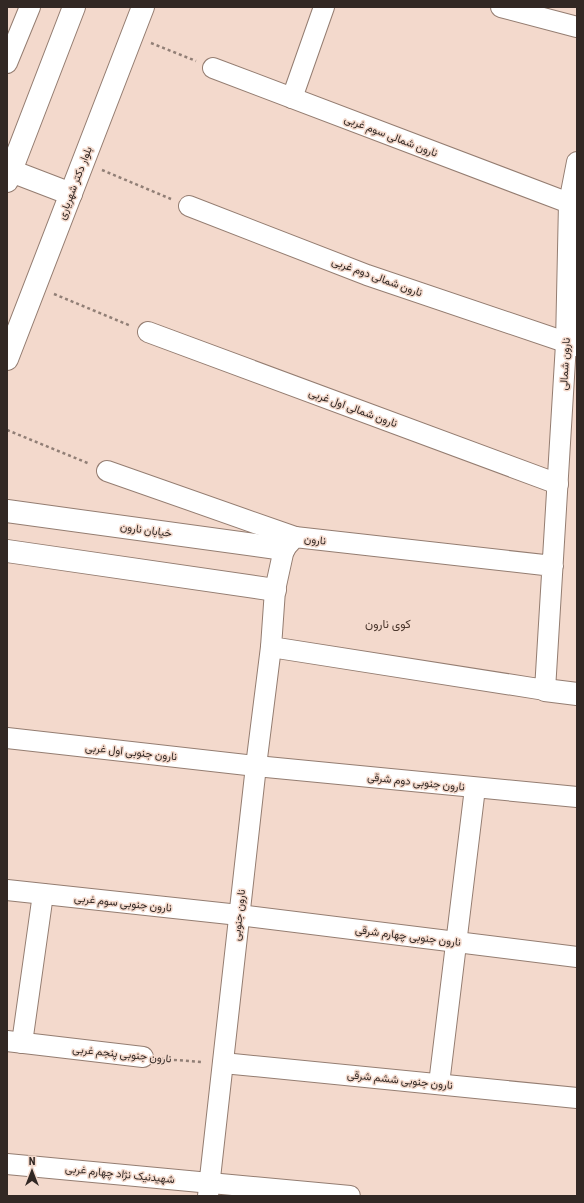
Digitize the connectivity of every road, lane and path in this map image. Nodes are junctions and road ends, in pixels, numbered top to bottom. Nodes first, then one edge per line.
1 (30, 7) edge
2 (74, 7) edge
3 (143, 7) edge
4 (324, 7) edge
5 (501, 7) edge
6 (577, 27) edge
7 (132, 36) junction
8 (7, 63) edge
9 (213, 68) joint
10 (292, 98) junction
11 (83, 162) junction
12 (577, 162) edge
13 (9, 176) edge
14 (71, 194) junction
15 (573, 204) edge
16 (188, 206) joint
17 (35, 287) junction
18 (148, 332) joint
19 (572, 345) edge
20 (7, 359) edge
21 (7, 430) edge
22 (107, 471) joint
23 (558, 484) junction
24 (7, 511) edge
25 (290, 543) junction
26 (7, 551) edge
27 (553, 566) junction
28 (276, 590) junction
29 (271, 647) junction
30 (545, 690) junction
31 (577, 694) edge
32 (7, 738) edge
33 (256, 766) junction
34 (475, 788) junction
35 (577, 797) edge
36 (7, 890) edge
37 (43, 894) junction
38 (239, 915) junction
39 (456, 942) junction
40 (577, 957) edge
41 (14, 1042) edge
42 (143, 1057) joint
43 (223, 1063) junction
44 (439, 1084) junction
45 (577, 1098) edge
46 (7, 1164) edge
47 (209, 1190) edge
48 (350, 1196) edge

1 - 8 street
2 - 13 main road
3 - 7 main road, بلوار دکتر شهریاری
4 - 10 street
5 - 6 street
7 - 9 path
7 - 11 main road, بلوار دکتر شهریاری
9 - 10 street, نارون شمالی سوم غربی
10 - 15 street, نارون شمالی سوم غربی
11 - 14 main road, بلوار دکتر شهریاری
11 - 16 path
12 - 15 street, نارون شمالی
13 - 14 main road
14 - 17 main road, بلوار دکتر شهریاری
15 - 19 street, نارون شمالی
16 - 19 street, نارون شمالی دوم غربی
17 - 18 path
17 - 20 main road, بلوار دکتر شهریاری
18 - 23 street, نارون شمالی اول غربی
19 - 23 street, نارون شمالی
21 - 22 path
22 - 25 street, نارون
23 - 27 street, نارون شمالی
24 - 25 main road, خیابان نارون
25 - 27 street, نارون
25 - 28 street
26 - 28 main road
27 - 30 street
28 - 29 street
29 - 30 street
29 - 33 street, نارون جنوبی
30 - 31 main road
32 - 33 street, نارون جنوبی اول غربی
33 - 34 street, نارون جنوبی دوم شرقی
33 - 38 street, نارون جنوبی
34 - 35 street, نارون جنوبی دوم شرقی
34 - 39 street
36 - 37 street, نارون جنوبی سوم غربی
37 - 38 street, نارون جنوبی سوم غربی
37 - 41 street, نارون جنوبی پنجم غربی
38 - 39 street, نارون جنوبی چهارم شرقی
38 - 43 street, نارون جنوبی
39 - 40 street, نارون جنوبی چهارم شرقی
39 - 44 street
41 - 42 street, نارون جنوبی پنجم غربی
42 - 43 path, نارون جنوبی پنجم غربی
43 - 44 street, نارون جنوبی ششم شرقی
43 - 47 street, نارون جنوبی
44 - 45 street, نارون جنوبی ششم شرقی
46 - 47 street, شهیدنیک نژاد چهارم غربی
47 - 48 street, شهیدنیک نژاد چهارم غربی

